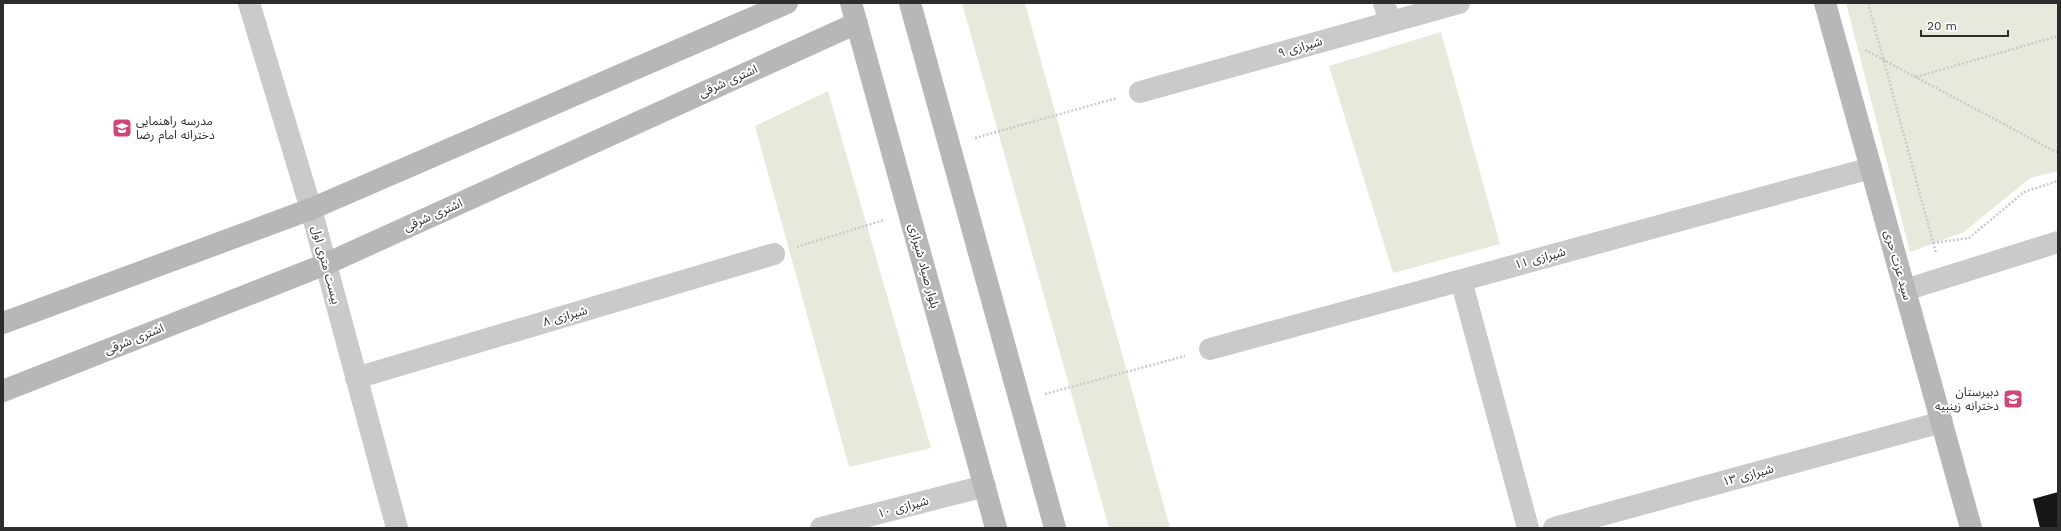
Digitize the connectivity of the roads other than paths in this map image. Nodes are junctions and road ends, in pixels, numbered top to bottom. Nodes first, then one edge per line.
1 (249, 3) edge
2 (787, 3) edge
3 (1460, 3) edge
4 (1825, 3) edge
5 (911, 4) edge
6 (854, 13) edge
7 (1387, 13) edge
8 (1140, 92) road end
9 (1871, 168) junction
10 (311, 209) junction
11 (2058, 242) edge
12 (774, 254) road end
13 (326, 264) junction
14 (1461, 280) junction
15 (1905, 290) junction
16 (3, 324) edge
17 (1210, 349) road end
18 (356, 378) junction
19 (3, 391) edge
20 (1942, 422) junction
21 (985, 486) junction
22 (397, 528) edge
23 (821, 528) edge
24 (996, 528) edge
25 (1055, 528) edge
26 (1528, 528) edge
27 (1554, 528) edge
28 (1971, 528) edge

1 - 10 street, بیست متری اول
2 - 10 main road
3 - 7 street, شیرازی ۹
4 - 9 main road, سید عزت حری
5 - 25 main road
6 - 13 main road, اشتری شرقی
6 - 21 main road, بلوار صیاد شیرازی
7 - 8 street, شیرازی ۹
9 - 14 street, شیرازی ۱۱
9 - 15 main road, سید عزت حری
10 - 13 street, بیست متری اول
10 - 16 main road
11 - 15 street
12 - 18 street, شیرازی ۸
13 - 18 street, بیست متری اول
13 - 19 main road, اشتری شرقی
14 - 17 street, شیرازی ۱۱
14 - 26 street
15 - 20 main road, سید عزت حری
18 - 22 street, بیست متری اول
20 - 27 street, شیرازی ۱۳
20 - 28 main road, سید عزت حری
21 - 23 street, شیرازی ۱۰
21 - 24 main road, بلوار صیاد شیرازی

